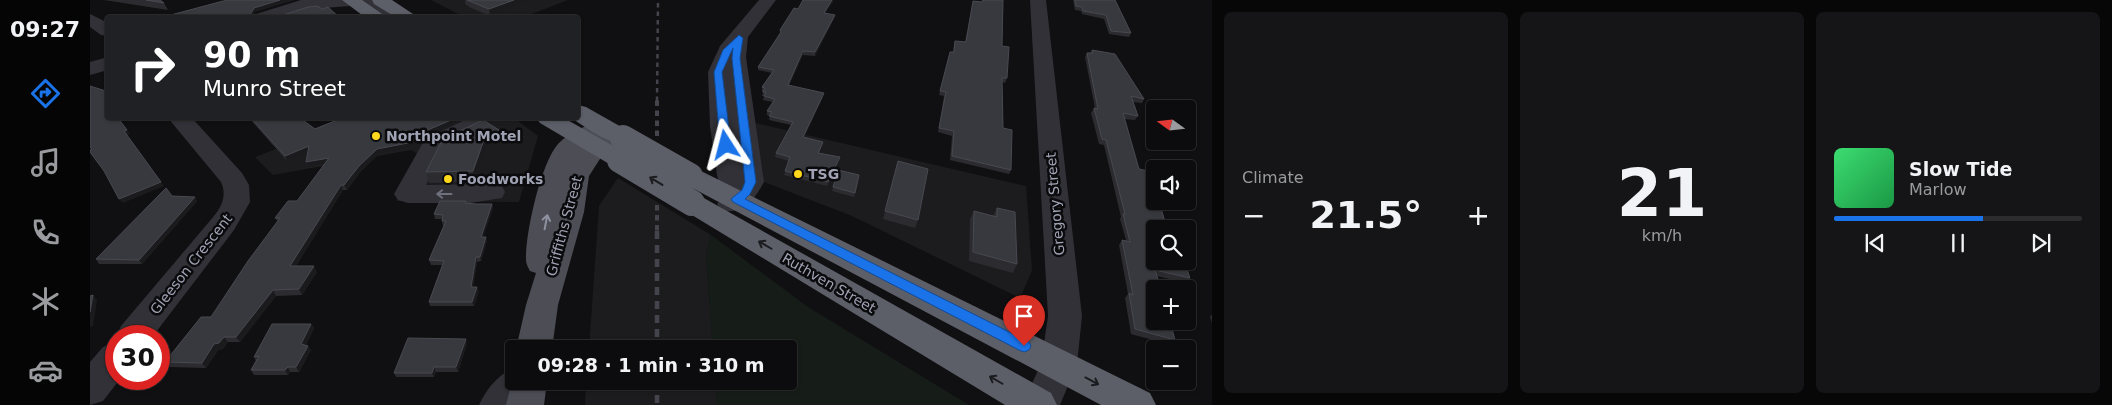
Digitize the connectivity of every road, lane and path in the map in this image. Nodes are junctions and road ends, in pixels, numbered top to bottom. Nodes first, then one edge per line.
1 (355, 0) edge
2 (380, 0) edge
3 (768, 0) edge
4 (1038, 0) edge
5 (312, 2) edge
6 (271, 15) edge
7 (375, 15) edge
8 (385, 15) edge
9 (405, 15) edge
10 (105, 64) edge
11 (90, 69) edge
12 (182, 120) edge
13 (554, 120) edge
14 (482, 122) edge
15 (603, 136) edge
16 (492, 192) dead end
17 (708, 198) junction
18 (142, 325) edge
19 (536, 340) edge
20 (1059, 364) junction
21 (105, 371) edge
22 (90, 389) edge
23 (512, 390) edge
24 (528, 390) edge
25 (498, 405) edge
26 (525, 405) edge
27 (1039, 405) edge
28 (1137, 405) edge

1 - 5 street
1 - 7 highway
1 - 8 street
2 - 9 highway
3 - 17 street
4 - 20 street, Gregory Street
5 - 6 street
10 - 11 street
12 - 18 street, Gleeson Crescent
13 - 15 highway, Ruthven Street
16 -> 14 street
15 - 17 highway, Ruthven Street, bridge
15 - 19 main road, Griffiths Street
17 - 20 highway, Ruthven Street
27 -> 17 highway, Ruthven Street
20 - 27 street, Gregory Street
20 -> 28 highway, Ruthven Street
21 - 22 street
23 - 25 street
24 - 26 main road

